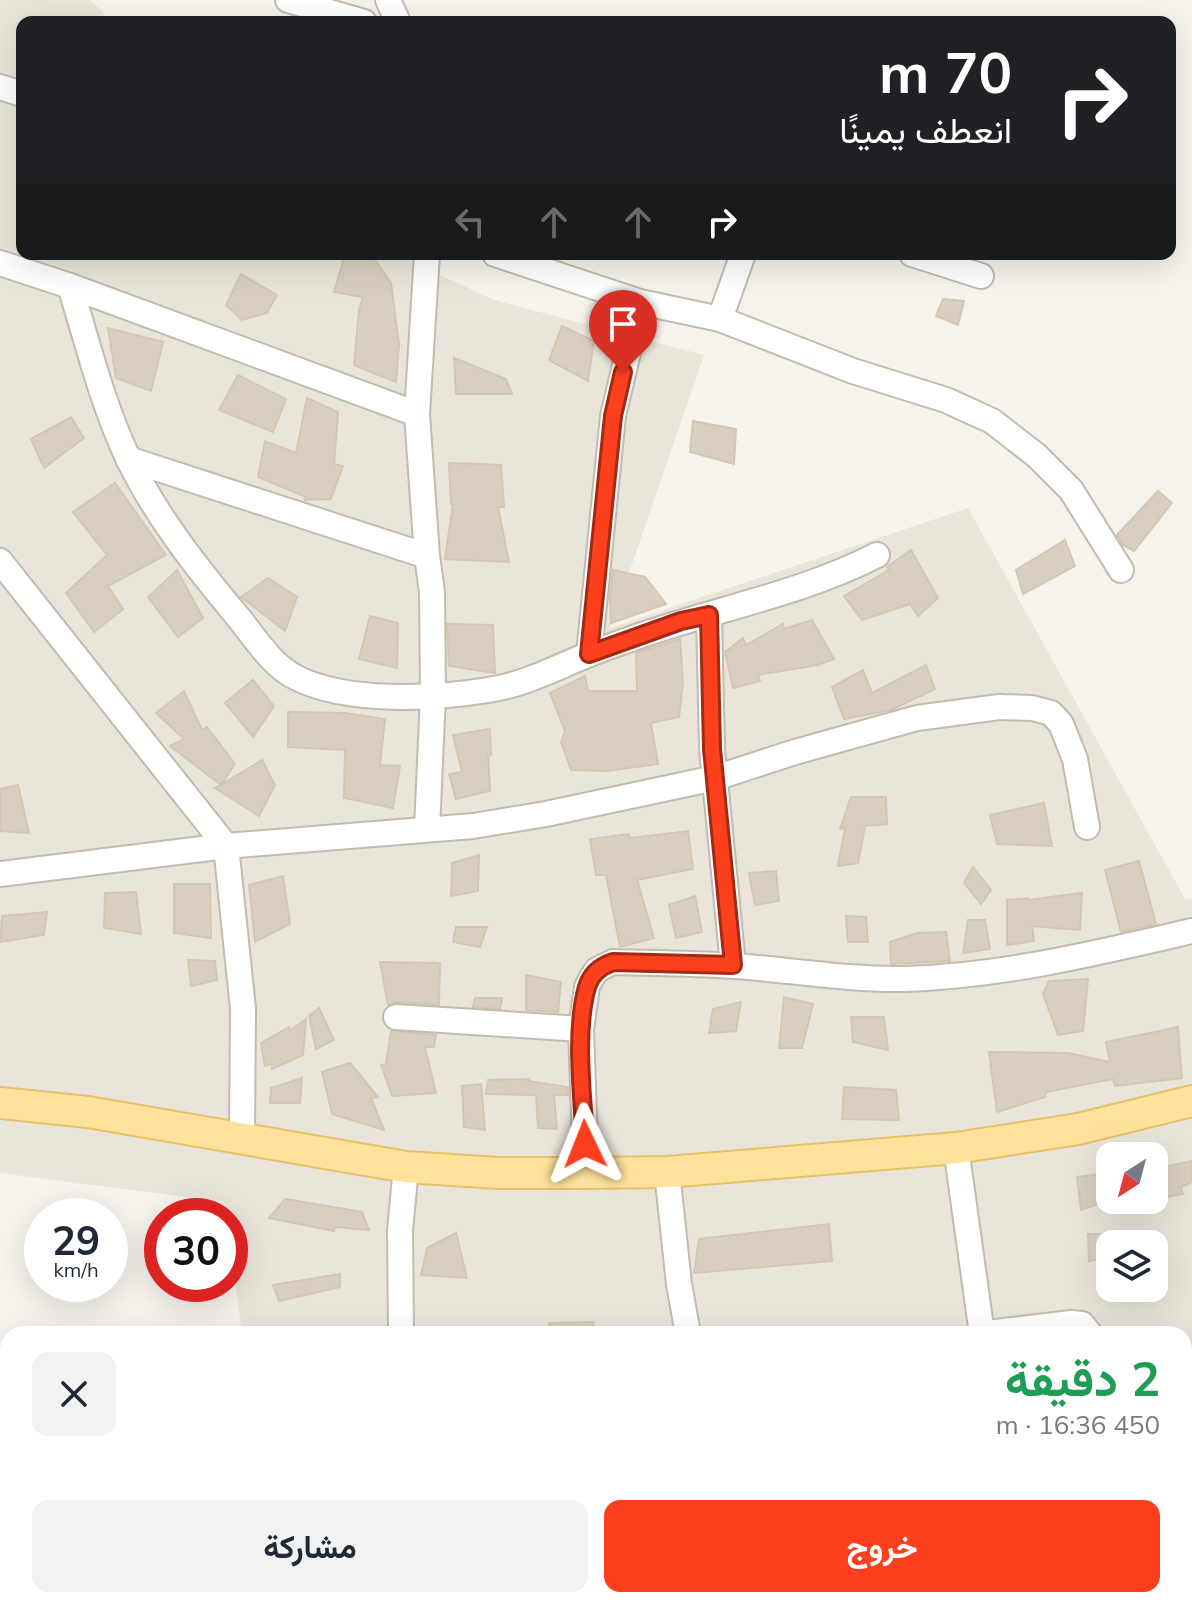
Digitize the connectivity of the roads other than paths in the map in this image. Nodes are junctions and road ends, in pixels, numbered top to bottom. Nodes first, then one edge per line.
1 (288, 0) edge
2 (343, 16) edge
3 (427, 260) edge
4 (513, 260) edge
5 (741, 260) edge
6 (931, 260) edge
7 (0, 263) edge
8 (981, 276) dead end
9 (70, 286) junction
10 (640, 302) junction
11 (720, 319) junction
12 (417, 414) junction
13 (128, 459) junction
14 (877, 555) dead end
15 (427, 556) junction
16 (0, 561) edge
17 (1121, 570) dead end
18 (709, 615) junction
19 (589, 654) junction
20 (433, 695) junction
21 (715, 778) junction
22 (1087, 827) dead end
23 (427, 829) junction
24 (226, 846) junction
25 (0, 874) edge
26 (1192, 931) edge
27 (733, 965) junction
28 (396, 1017) dead end
29 (581, 1029) junction
30 (1192, 1101) edge
31 (0, 1103) edge
32 (242, 1137) junction
33 (956, 1148) junction
34 (406, 1167) junction
35 (667, 1172) junction
36 (586, 1173) junction
37 (401, 1326) edge
38 (687, 1326) edge
39 (979, 1326) edge
40 (1046, 1326) edge
41 (1084, 1326) edge

1 - 2 street
3 - 12 street
4 - 10 street
5 - 11 street
6 - 8 street
7 - 9 street
9 - 12 street
9 - 13 street
10 - 11 street
10 - 19 street
11 - 17 street
12 - 15 street
13 - 15 street
13 - 20 street
14 - 18 street
15 - 20 street
16 - 24 street
18 - 19 street
18 - 21 street
19 - 20 street
20 - 23 street
21 - 22 street
21 - 23 street
21 - 27 street
23 - 24 street
24 - 25 street
24 - 32 street
26 - 27 street
27 - 29 street
28 - 29 street
29 - 36 street
30 - 33 main road
31 - 32 main road
32 - 34 main road
33 - 35 main road
33 - 39 street
34 - 36 main road
34 - 37 street
35 - 36 main road
35 - 38 street
40 - 41 street

